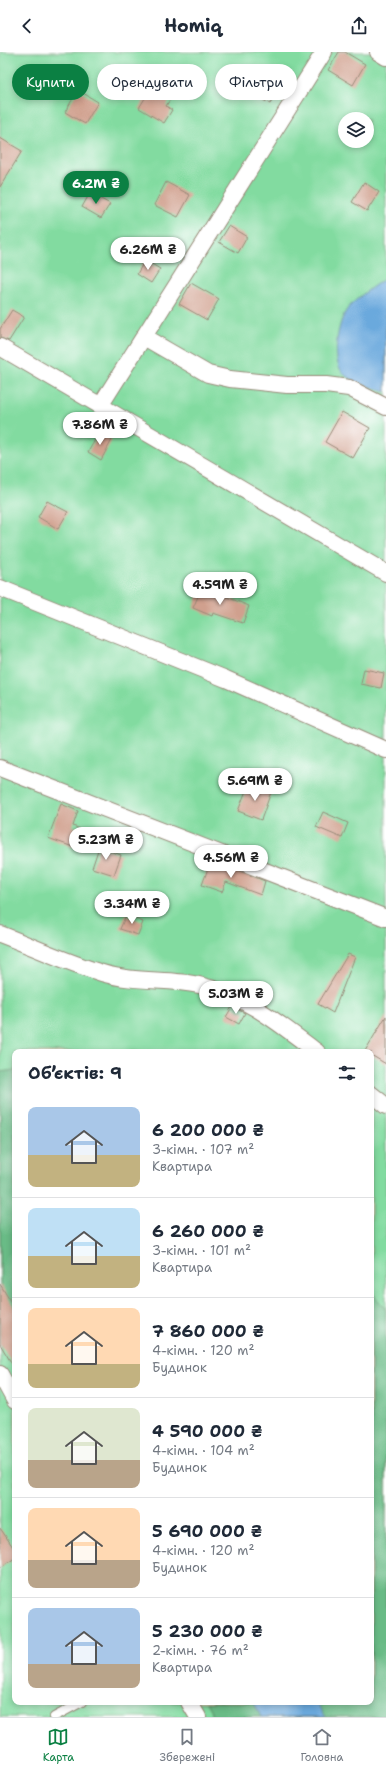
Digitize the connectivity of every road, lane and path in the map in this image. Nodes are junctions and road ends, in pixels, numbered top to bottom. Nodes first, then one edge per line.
1 (324, 52) edge
2 (378, 52) edge
3 (386, 56) edge
4 (144, 337) junction
5 (0, 347) edge
6 (100, 406) junction
7 (386, 407) edge
8 (386, 573) edge
9 (0, 588) edge
10 (386, 750) edge
11 (0, 768) edge
12 (386, 918) edge
13 (0, 934) edge
14 (313, 1049) edge
15 (374, 1096) edge
16 (386, 1106) edge
17 (0, 1374) edge
18 (12, 1395) edge
19 (76, 1705) edge
20 (191, 1705) edge
21 (54, 1717) edge
22 (198, 1717) edge

1 - 4 street
2 - 3 street
4 - 6 street
4 - 7 street
5 - 6 street
6 - 8 street
9 - 10 street
11 - 12 street
13 - 14 street
15 - 16 street
17 - 18 street
19 - 21 lane
20 - 22 street

